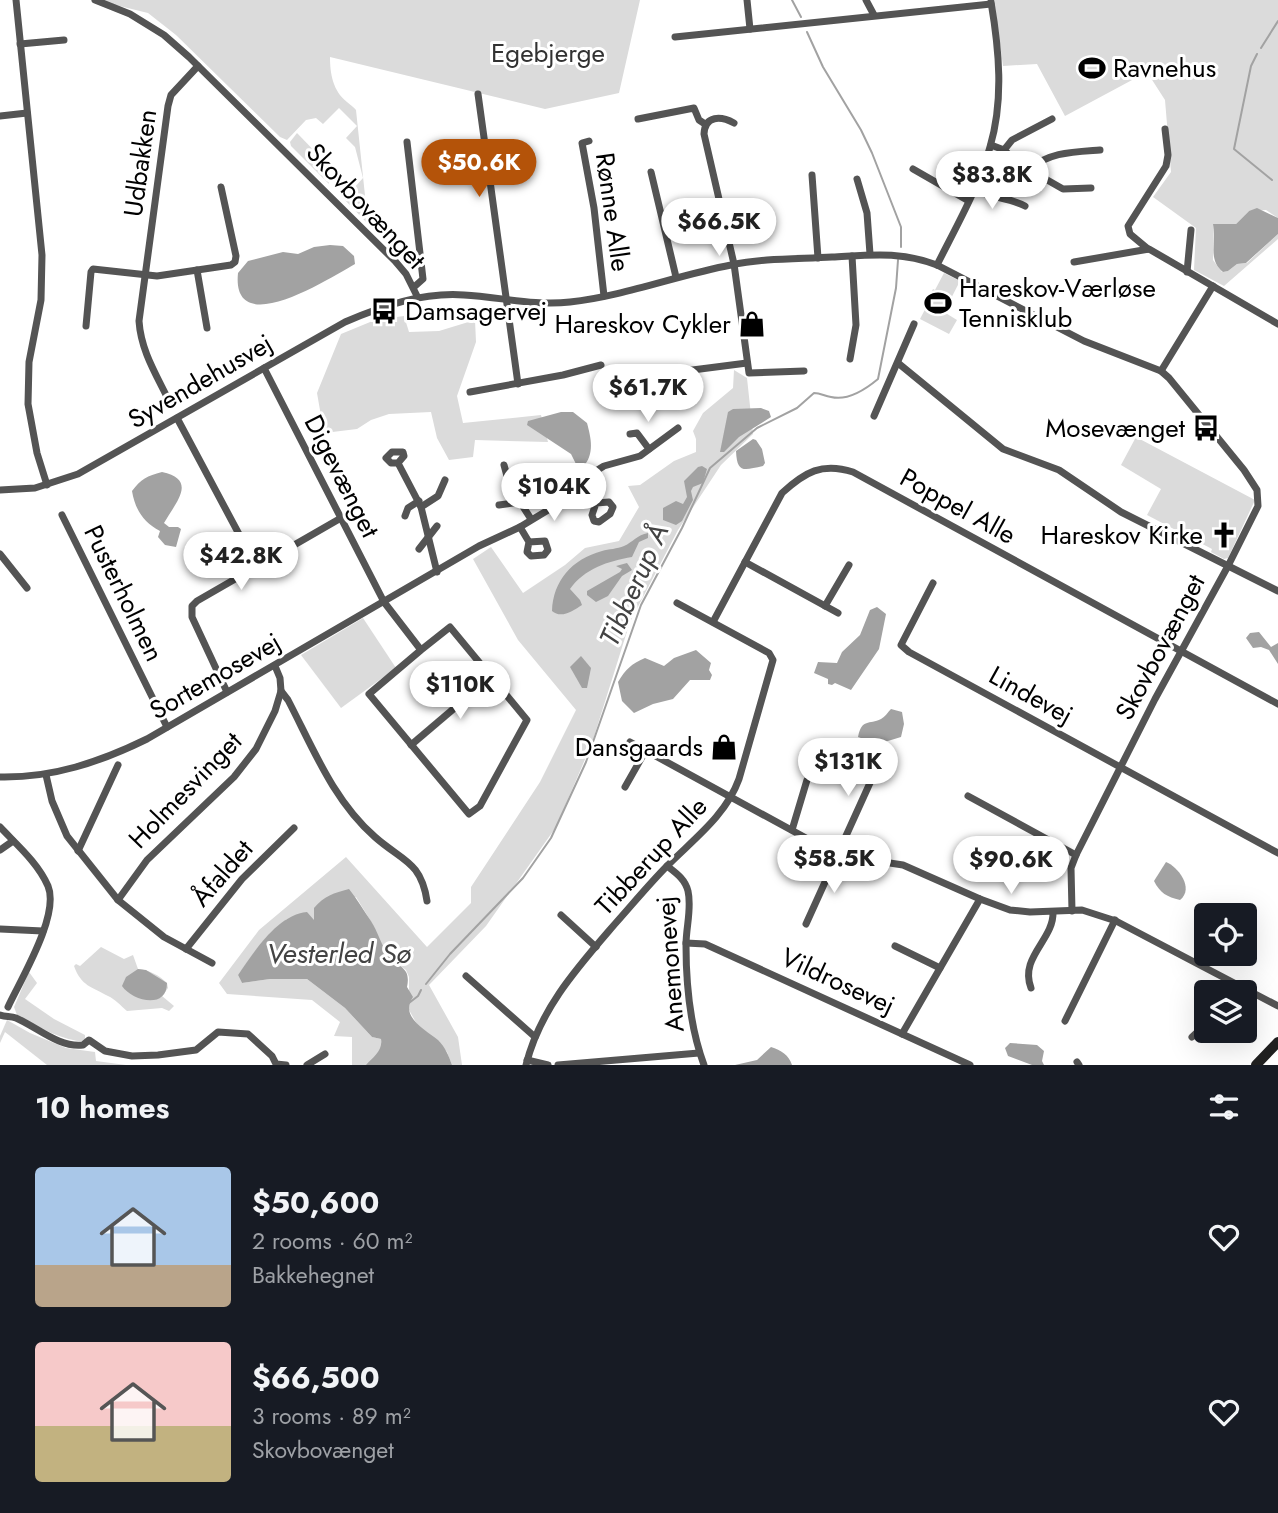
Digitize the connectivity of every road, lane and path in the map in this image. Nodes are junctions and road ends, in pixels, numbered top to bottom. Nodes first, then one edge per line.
1 (16, 0) edge
2 (95, 0) edge
3 (747, 0) edge
4 (866, 0) edge
5 (991, 2) edge
6 (874, 15) junction
7 (750, 29) junction
8 (675, 37) dead end
9 (64, 40) dead end
10 (20, 44) junction
11 (198, 66) junction
12 (478, 94) dead end
13 (27, 113) junction
14 (0, 116) edge
15 (638, 119) dead end
16 (1052, 119) dead end
17 (705, 124) junction
18 (734, 124) dead end
19 (1165, 129) dead end
20 (589, 141) dead end
21 (407, 142) dead end
22 (991, 145) junction
23 (1004, 150) junction
24 (1100, 150) dead end
25 (913, 169) dead end
26 (1028, 170) junction
27 (651, 172) dead end
28 (813, 175) dead end
29 (857, 179) dead end
30 (221, 187) dead end
31 (1091, 188) dead end
32 (973, 189) junction
33 (967, 200) junction
34 (1025, 206) dead end
35 (1191, 230) dead end
36 (1149, 249) junction
37 (870, 254) junction
38 (852, 256) junction
39 (818, 258) junction
40 (1074, 262) dead end
41 (734, 264) junction
42 (937, 265) junction
43 (197, 270) junction
44 (1187, 272) junction
45 (145, 276) junction
46 (676, 277) junction
47 (1213, 286) junction
48 (414, 287) junction
49 (604, 296) junction
50 (418, 298) junction
51 (507, 300) junction
52 (914, 324) dead end
53 (1278, 324) edge
54 (86, 326) dead end
55 (207, 328) dead end
56 (850, 359) dead end
57 (747, 363) junction
58 (898, 363) junction
59 (601, 365) dead end
60 (264, 368) junction
61 (804, 371) dead end
62 (1161, 371) junction
63 (638, 377) dead end
64 (518, 384) junction
65 (470, 392) dead end
66 (169, 401) dead end
67 (874, 415) dead end
68 (177, 418) junction
69 (678, 428) dead end
70 (630, 434) dead end
71 (649, 450) junction
72 (398, 463) dead end
73 (504, 465) dead end
74 (533, 479) dead end
75 (445, 480) dead end
76 (582, 484) junction
77 (47, 485) junction
78 (518, 488) junction
79 (0, 490) edge
80 (520, 502) junction
81 (596, 503) dead end
82 (420, 504) junction
83 (499, 505) dead end
84 (62, 514) dead end
85 (405, 516) dead end
86 (341, 518) junction
87 (531, 519) junction
88 (438, 526) dead end
89 (520, 527) junction
90 (428, 538) junction
91 (529, 542) dead end
92 (419, 549) dead end
93 (0, 554) edge
94 (745, 562) junction
95 (849, 565) dead end
96 (257, 566) junction
97 (1228, 566) junction
98 (437, 572) junction
99 (933, 583) dead end
100 (27, 589) dead end
101 (1278, 591) edge
102 (384, 602) junction
103 (677, 603) dead end
104 (825, 606) junction
105 (838, 613) dead end
106 (713, 622) junction
107 (421, 650) junction
108 (1181, 651) junction
109 (275, 666) junction
110 (491, 677) junction
111 (281, 691) junction
112 (227, 692) junction
113 (1278, 705) edge
114 (167, 727) junction
115 (630, 742) dead end
116 (411, 745) junction
117 (646, 750) junction
118 (884, 752) dead end
119 (118, 765) dead end
120 (1120, 767) junction
121 (47, 775) junction
122 (0, 777) edge
123 (807, 780) dead end
124 (625, 787) dead end
125 (968, 796) dead end
126 (732, 797) junction
127 (0, 827) edge
128 (294, 828) dead end
129 (792, 830) junction
130 (13, 841) junction
131 (0, 850) edge
132 (78, 851) junction
133 (1278, 853) edge
134 (836, 855) junction
135 (1076, 855) junction
136 (667, 866) junction
137 (980, 899) junction
138 (118, 900) junction
139 (427, 901) dead end
140 (1072, 911) junction
141 (1053, 912) junction
142 (561, 915) dead end
143 (1115, 920) junction
144 (806, 924) dead end
145 (0, 929) edge
146 (43, 931) junction
147 (686, 943) junction
148 (895, 946) dead end
149 (596, 947) junction
150 (186, 949) junction
151 (212, 963) dead end
152 (940, 968) junction
153 (466, 976) dead end
154 (1224, 980) edge
155 (1031, 988) dead end
156 (1257, 997) edge
157 (1278, 1006) edge
158 (8, 1007) dead end
159 (0, 1015) edge
160 (1065, 1021) dead end
161 (902, 1034) junction
162 (535, 1037) junction
163 (1278, 1042) edge
164 (699, 1053) junction
165 (324, 1054) dead end
166 (527, 1063) edge
167 (286, 1065) edge
168 (307, 1065) edge
169 (548, 1065) edge
170 (558, 1065) edge
171 (704, 1065) edge
172 (970, 1065) edge
173 (1255, 1065) edge

1 - 10 street
2 - 11 street, Skovbovænget
3 - 7 street
4 - 6 street
5 - 6 street
5 - 22 street
6 - 7 street
7 - 8 street
9 - 10 street
10 - 13 street
11 - 45 street, Udbakken
11 - 48 street, Skovbovænget
12 - 51 street
13 - 14 street
13 - 77 street
15 - 17 street
16 - 23 street
17 - 18 street
17 - 41 street
19 - 36 street
20 - 49 street, Rønne Alle
21 - 48 street
22 - 23 street
22 - 32 street
23 - 26 street
24 - 26 street
25 - 33 street
26 - 31 street
27 - 46 street
28 - 39 street
29 - 37 street
30 - 43 street
32 - 33 street
32 - 34 street
33 - 42 street
35 - 44 street
36 - 40 street
36 - 44 street
37 - 38 street, Skovbovænget
37 - 42 street, Skovbovænget
38 - 39 street, Skovbovænget
38 - 56 street
39 - 41 street, Skovbovænget
41 - 46 street, Skovbovænget
41 - 57 street
42 - 62 street, Skovbovænget
43 - 45 street
43 - 55 street
44 - 47 street
45 - 54 street
45 - 66 street, Udbakken
46 - 49 street, Skovbovænget
47 - 53 street
47 - 62 street
48 - 50 street, Skovbovænget
49 - 51 street, Skovbovænget
50 - 51 street, Skovbovænget
50 - 60 street, Syvendehusvej
51 - 64 street
52 - 58 street
57 - 61 street
57 - 63 street
58 - 67 street
58 - 97 street
59 - 64 street
60 - 68 street, Syvendehusvej
60 - 86 street, Digevænget
62 - 97 street, Skovbovænget
64 - 65 street
68 - 77 street, Syvendehusvej
68 - 96 street
69 - 71 street, Sortemosevej
70 - 71 street
71 - 76 street, Sortemosevej
72 - 82 street
73 - 78 street
74 - 78 street
75 - 82 street
76 - 81 street
76 - 87 street, Sortemosevej
77 - 79 street, Syvendehusvej
78 - 80 street
80 - 83 street
80 - 87 street
82 - 85 street
82 - 90 street
84 - 114 street, Pusterholmen
86 - 96 street
86 - 102 street, Digevænget
87 - 89 street, Sortemosevej
88 - 90 street
89 - 91 street
89 - 98 street, Sortemosevej
90 - 92 street
90 - 98 street
93 - 100 street
94 - 104 street
94 - 106 street, Poppel Alle
94 - 108 street, Poppel Alle
95 - 104 street
96 - 112 street
97 - 101 street
97 - 108 street, Skovbovænget
98 - 102 street, Sortemosevej
99 - 120 street, Lindevej
102 - 107 street, Digevænget
102 - 109 street, Sortemosevej
103 - 106 street, Tibberup Alle
104 - 105 street
106 - 126 street, Tibberup Alle
107 - 110 street
107 - 116 street
108 - 113 street, Poppel Alle
108 - 120 street, Skovbovænget
109 - 111 street
109 - 112 street, Sortemosevej
110 - 116 street
110 - 116 street
111 - 138 street, Holmesvinget
111 - 139 street
112 - 114 street, Sortemosevej
114 - 121 street, Sortemosevej
115 - 117 street
117 - 124 street
117 - 126 street
118 - 134 street
119 - 132 street
120 - 133 street, Lindevej
120 - 135 street, Skovbovænget
121 - 122 street, Sortemosevej
121 - 132 street
123 - 129 street
125 - 135 street
126 - 129 street
126 - 136 street, Tibberup Alle
127 - 130 street
128 - 150 street, Åfaldet
129 - 134 street
130 - 131 street
130 - 146 street
132 - 138 street
134 - 137 street
134 - 144 street
135 - 140 street, Skovbovænget
136 - 147 street, Anemonevej
136 - 149 street, Tibberup Alle
137 - 141 street
137 - 152 street
138 - 150 street
140 - 141 street
140 - 143 street
141 - 155 street
142 - 149 street, Tibberup Alle
143 - 154 street
143 - 160 street
145 - 146 street
146 - 158 street
147 - 161 street, Vildrosevej
147 - 164 street, Anemonevej
148 - 152 street
149 - 162 street, Tibberup Alle
150 - 151 street
152 - 161 street
153 - 162 street
156 - 157 street
159 - 167 street
161 - 172 street, Vildrosevej
162 - 166 street, Tibberup Alle
163 - 173 street
164 - 170 street
164 - 171 street, Anemonevej
165 - 168 street
166 - 169 street

